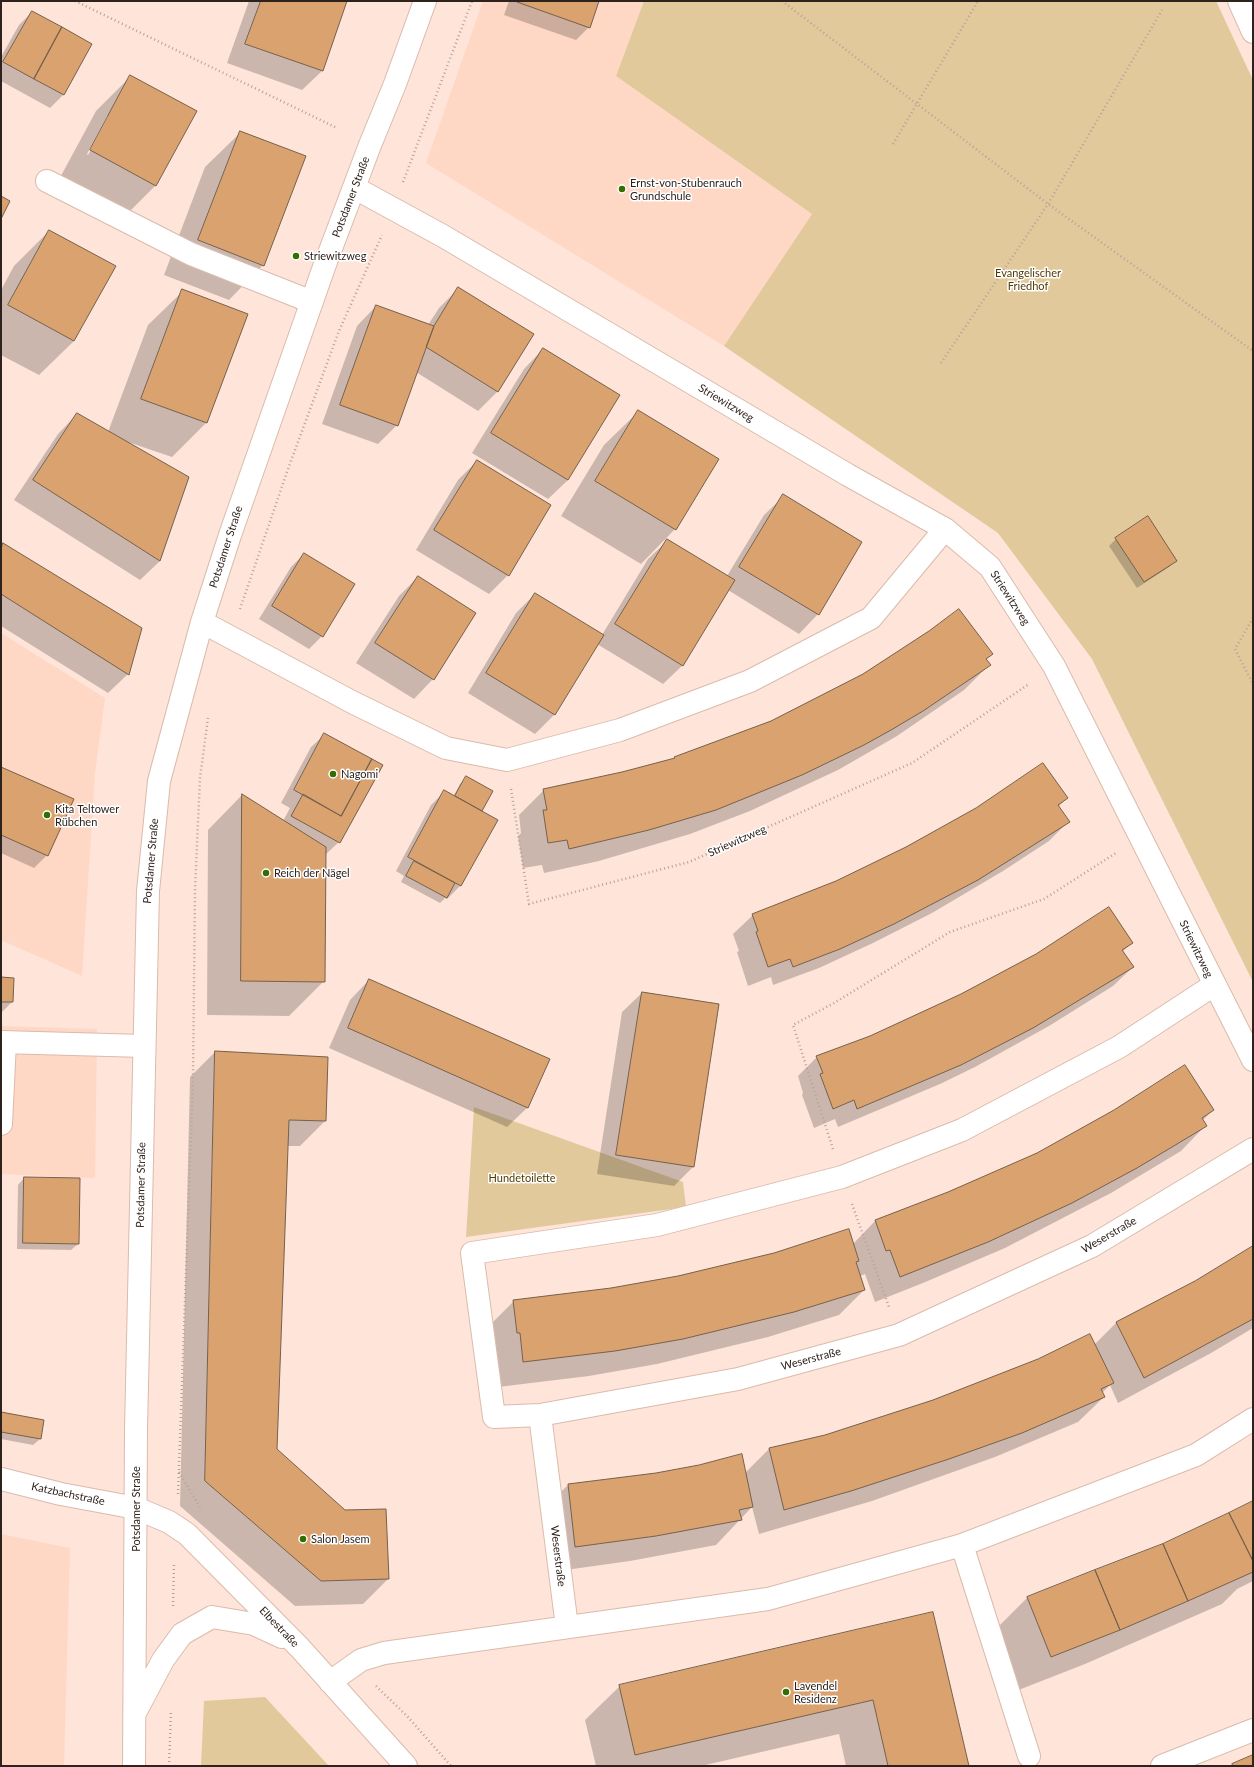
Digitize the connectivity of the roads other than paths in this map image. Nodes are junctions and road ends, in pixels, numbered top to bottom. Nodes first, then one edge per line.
1 (425, 1) edge
2 (1239, 1) edge
3 (1253, 32) edge
4 (47, 181) dead end
5 (355, 188) junction
6 (312, 302) junction
7 (945, 529) junction
8 (202, 622) junction
9 (1214, 985) junction
10 (3, 1042) edge
11 (144, 1046) junction
12 (1253, 1060) edge
13 (1, 1124) edge
14 (1253, 1149) edge
15 (540, 1415) junction
16 (1253, 1419) edge
17 (1, 1479) edge
18 (136, 1508) junction
19 (962, 1545) junction
20 (566, 1627) junction
21 (293, 1642) junction
22 (330, 1682) junction
23 (135, 1714) junction
24 (1253, 1730) edge
25 (1029, 1756) dead end
26 (134, 1766) edge
27 (406, 1766) edge
28 (1162, 1766) edge

1 - 5 street, Potsdamer Straße
2 - 3 street
4 - 6 street
5 - 6 street, Potsdamer Straße
5 - 7 street, Striewitzweg
6 - 8 street, Potsdamer Straße
7 - 8 street
7 - 9 street, Striewitzweg
8 - 11 street, Potsdamer Straße
9 - 12 street, Striewitzweg
9 - 15 street
10 - 11 street
10 - 13 street
11 - 18 street, Potsdamer Straße
14 - 15 street, Weserstraße
15 - 20 street, Weserstraße
16 - 19 street
17 - 18 street, Katzbachstraße
18 - 21 street, Elbestraße
18 - 23 street, Potsdamer Straße
19 - 20 street
19 - 25 street
20 - 22 street
21 - 22 street, Elbestraße
21 - 23 street
22 - 27 street, Elbestraße
23 - 26 street, Potsdamer Straße
24 - 28 street

